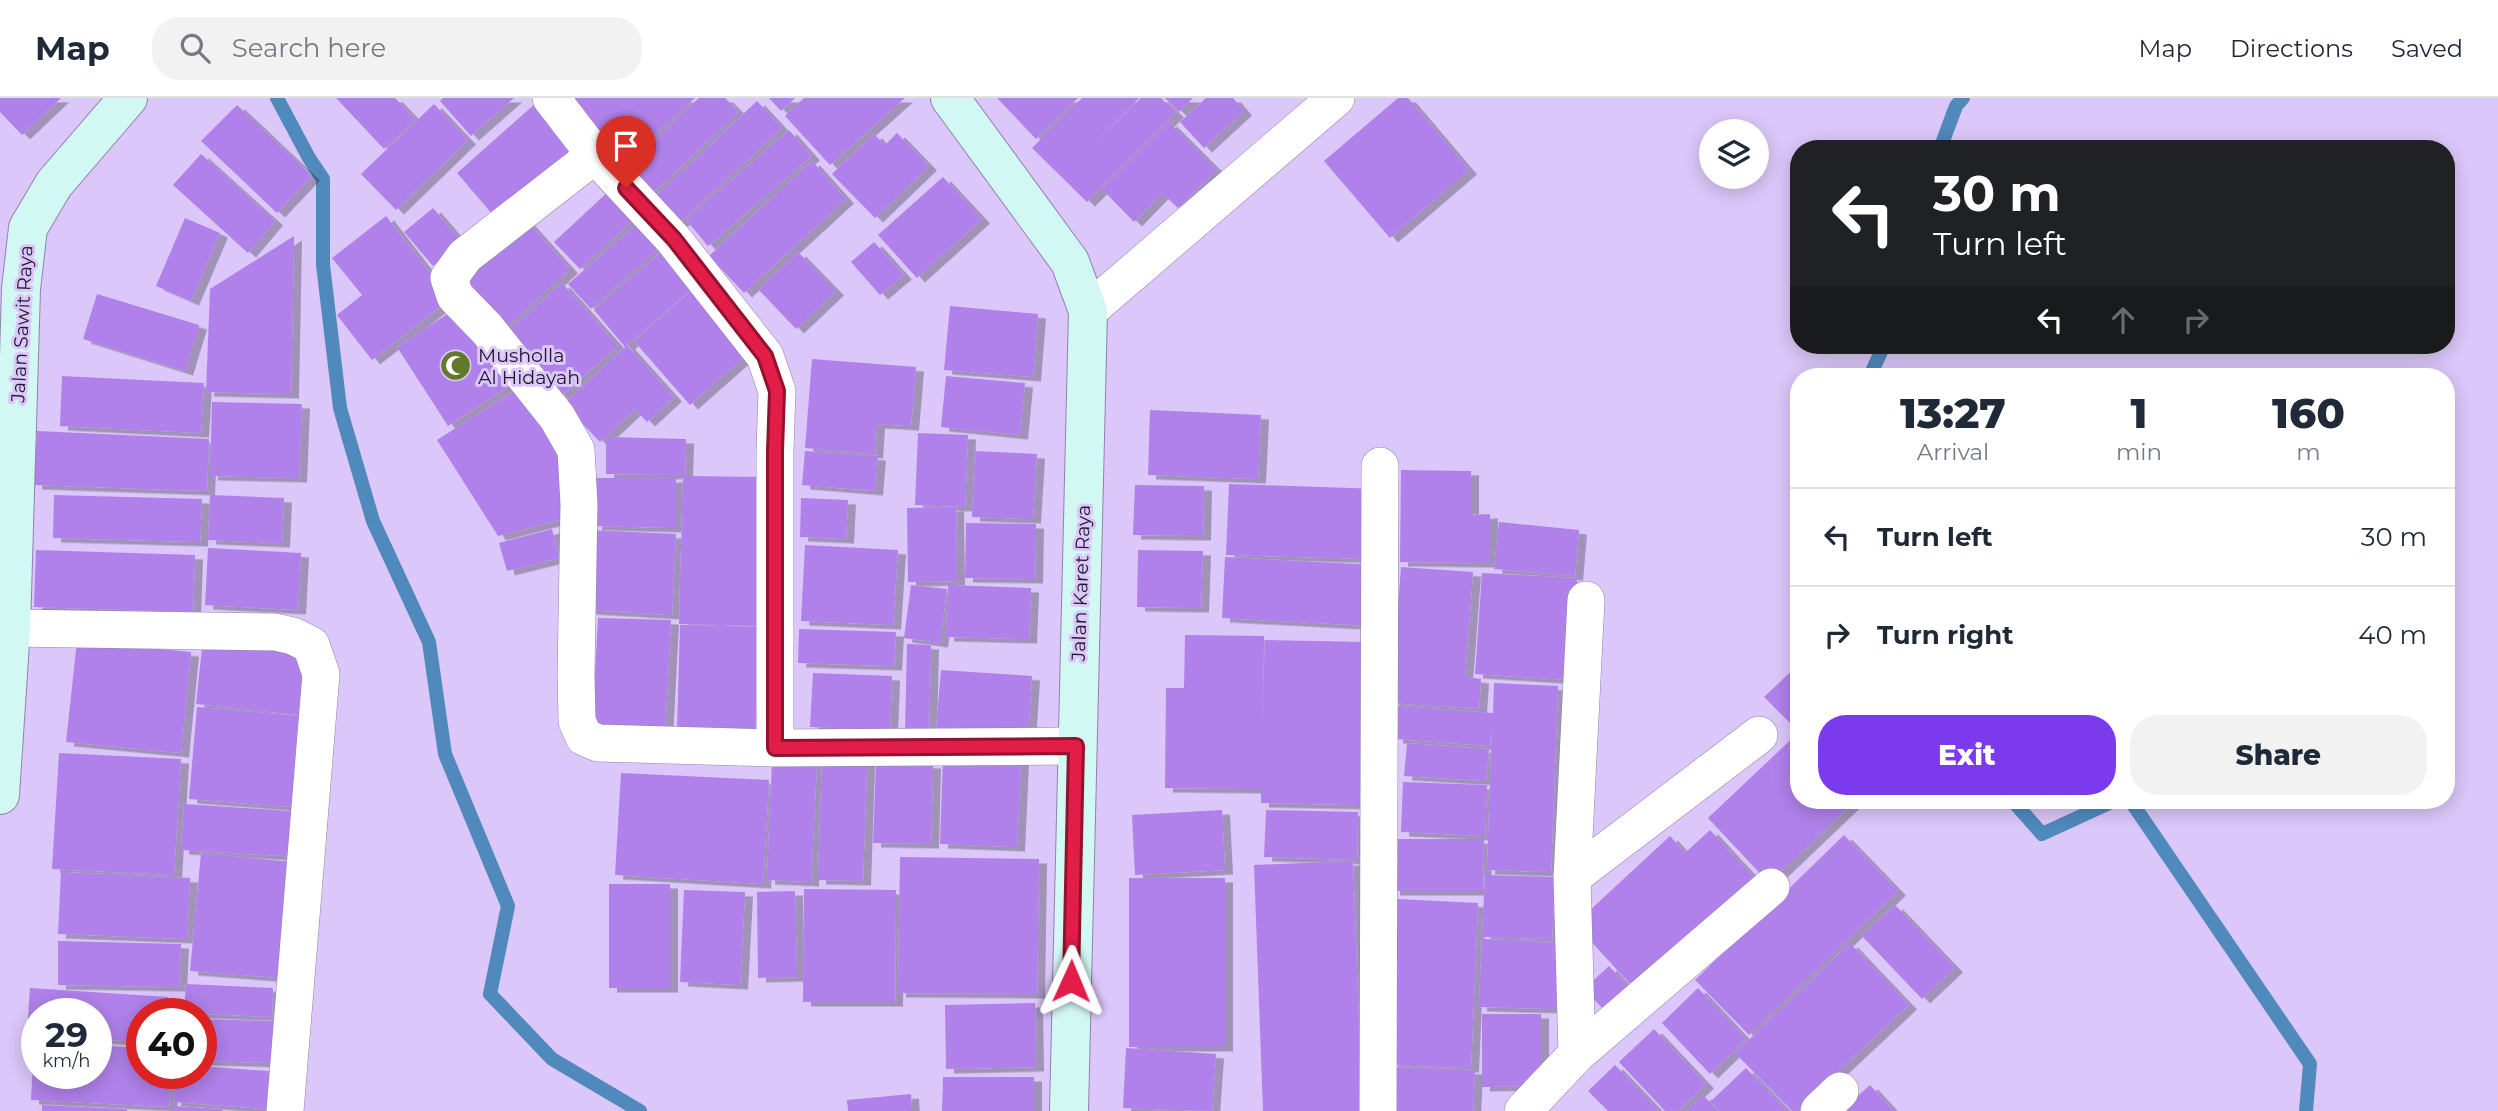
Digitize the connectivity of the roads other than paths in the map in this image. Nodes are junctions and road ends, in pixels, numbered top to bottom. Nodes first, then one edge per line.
1 (128, 98) edge
2 (551, 98) edge
3 (950, 98) edge
4 (1336, 98) edge
5 (595, 155) junction
6 (1088, 311) junction
7 (1380, 466) dead end
8 (1586, 600) dead end
9 (11, 628) junction
10 (1759, 735) dead end
11 (1076, 746) junction
12 (775, 748) junction
13 (0, 795) edge
14 (1572, 877) junction
15 (1771, 887) dead end
16 (1577, 1054) junction
17 (285, 1111) edge
18 (1069, 1111) edge
19 (1378, 1111) edge
20 (1522, 1111) edge

1 - 9 street, Jalan Sawit Raya
2 - 5 street
3 - 6 street, Jalan Karet Raya
4 - 6 street
5 - 12 street
5 - 12 street
6 - 11 street, Jalan Karet Raya
7 - 19 street
8 - 14 street
9 - 13 street, Jalan Sawit Raya
9 - 17 street
10 - 14 street
11 - 12 street
11 - 18 street, Jalan Karet Raya
14 - 16 street
15 - 16 street
16 - 20 street

